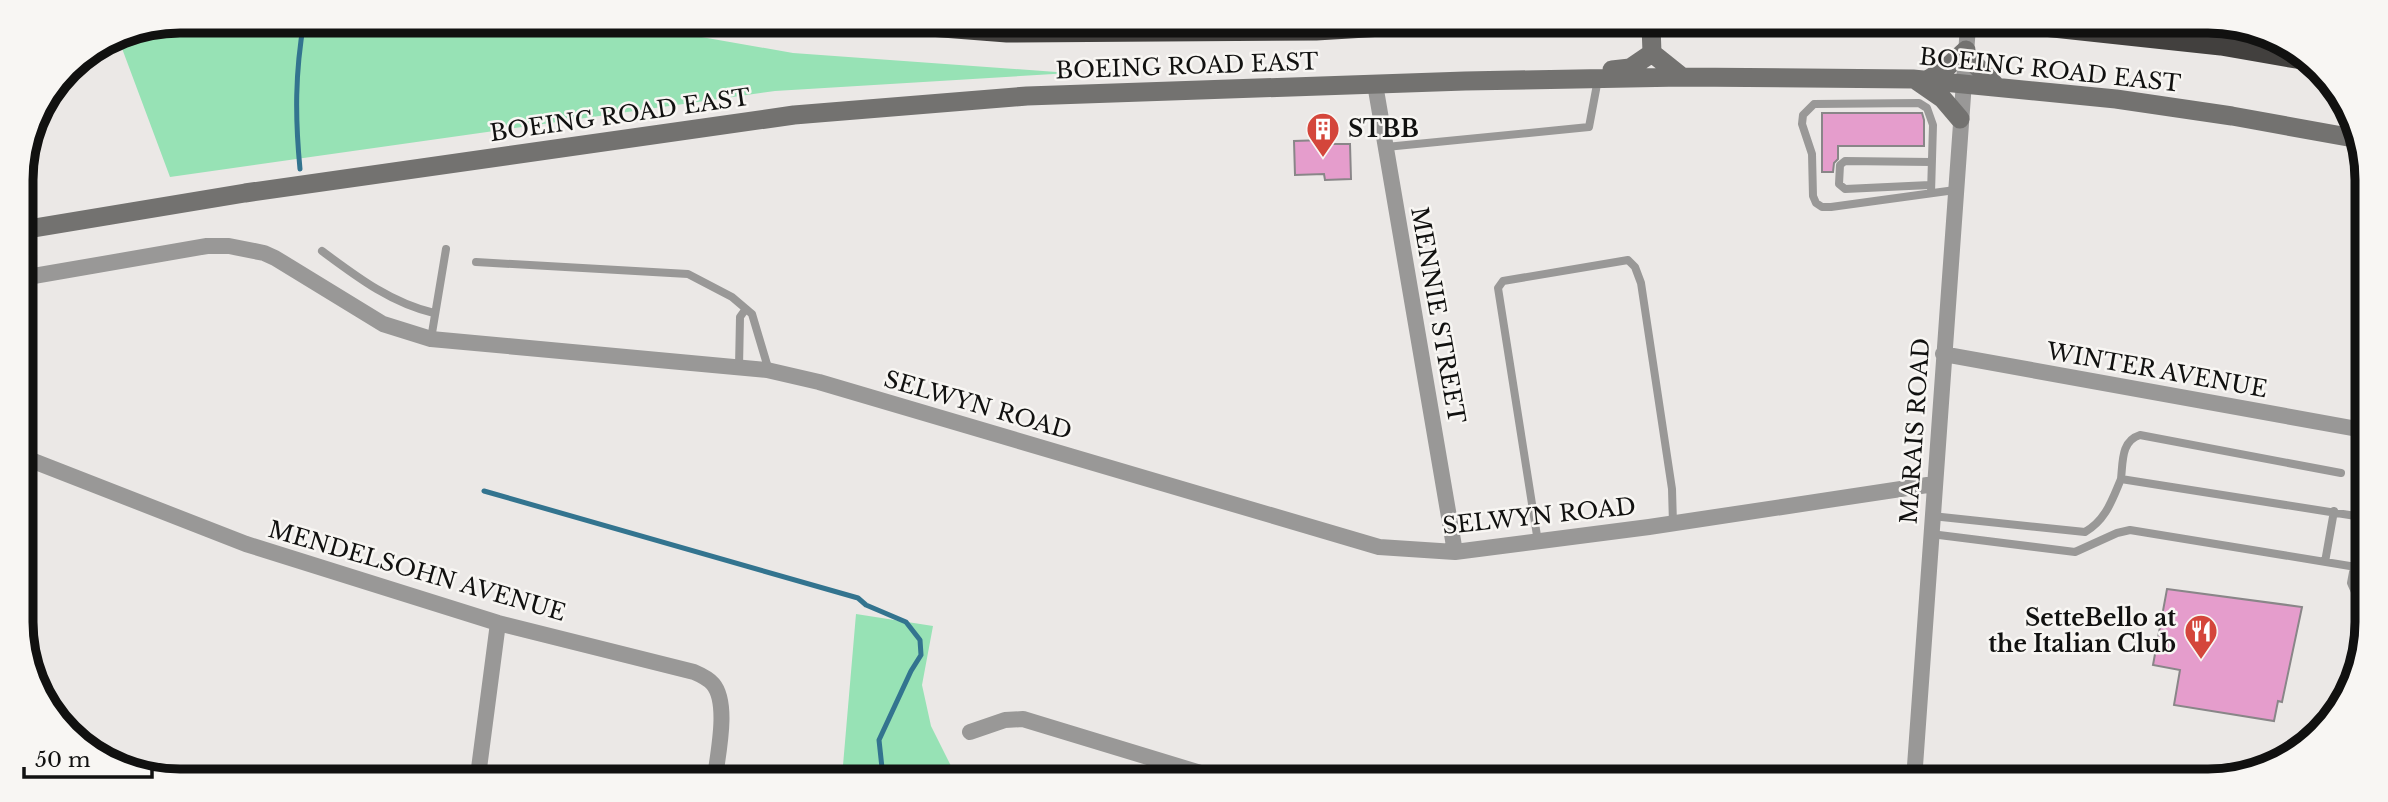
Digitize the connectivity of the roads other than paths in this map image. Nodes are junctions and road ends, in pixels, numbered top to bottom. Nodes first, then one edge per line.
1 (1651, 33) edge
2 (1967, 33) edge
3 (2109, 33) edge
4 (1966, 50) junction
5 (1651, 51) junction
6 (2286, 56) edge
7 (1682, 77) junction
8 (1598, 79) junction
9 (1920, 80) junction
10 (1530, 81) junction
11 (1375, 84) junction
12 (1963, 85) junction
13 (1997, 88) junction
14 (1960, 119) junction
15 (2348, 137) edge
16 (1386, 147) junction
17 (1931, 162) junction
18 (1931, 189) junction
19 (1955, 190) junction
20 (34, 228) edge
21 (446, 249) dead end
22 (322, 251) dead end
23 (477, 262) dead end
24 (34, 276) edge
25 (745, 310) junction
26 (434, 313) junction
27 (431, 340) junction
28 (1943, 354) junction
29 (739, 367) junction
30 (769, 371) junction
31 (2355, 429) edge
32 (33, 461) edge
33 (2341, 473) dead end
34 (2121, 479) junction
35 (1934, 484) junction
36 (2334, 511) junction
37 (1932, 516) junction
38 (2355, 516) edge
39 (1673, 523) junction
40 (1931, 534) junction
41 (1538, 542) junction
42 (1455, 552) junction
43 (2325, 562) junction
44 (2355, 567) edge
45 (2355, 574) edge
46 (2355, 592) edge
47 (498, 623) junction
48 (970, 732) dead end
49 (1915, 768) edge
50 (479, 769) edge
51 (716, 769) edge
52 (1186, 769) edge

1 - 5 main road
2 - 4 street, MARAIS ROAD
3 - 6 highway
4 - 9 main road
4 - 12 street, MARAIS ROAD
4 - 13 main road
5 - 7 main road
5 - 10 main road
7 - 8 main road, BOEING ROAD EAST
7 - 9 main road, BOEING ROAD EAST
8 - 10 main road, BOEING ROAD EAST
8 - 16 lane
9 - 12 main road, BOEING ROAD EAST
9 - 14 main road
10 - 11 main road, BOEING ROAD EAST
11 - 16 street, MENNIE STREET
11 - 20 main road, BOEING ROAD EAST
12 - 13 main road, BOEING ROAD EAST
12 - 14 street, MARAIS ROAD
13 - 15 main road, BOEING ROAD EAST
14 - 19 street, MARAIS ROAD
16 - 42 street, MENNIE STREET
17 - 18 lane
17 - 18 lane
17 - 18 lane
18 - 19 lane
19 - 28 street, MARAIS ROAD
21 - 26 lane
22 - 26 lane
23 - 25 lane
24 - 27 street, SELWYN ROAD
25 - 29 lane
25 - 30 lane
26 - 27 lane
27 - 29 street, SELWYN ROAD
28 - 31 street, WINTER AVENUE
28 - 35 street, MARAIS ROAD
29 - 30 street, SELWYN ROAD
30 - 42 street, SELWYN ROAD
32 - 47 street, MENDELSOHN AVENUE
33 - 34 lane
34 - 36 lane
34 - 37 lane
35 - 37 street, MARAIS ROAD
35 - 39 street, SELWYN ROAD
36 - 38 lane
36 - 43 lane
37 - 40 street, MARAIS ROAD
39 - 41 street, SELWYN ROAD
39 - 41 lane
40 - 43 lane
40 - 49 street, MARAIS ROAD
41 - 42 street, SELWYN ROAD
43 - 44 lane
45 - 46 lane
47 - 50 street
47 - 51 street, MENDELSOHN AVENUE
48 - 52 street

